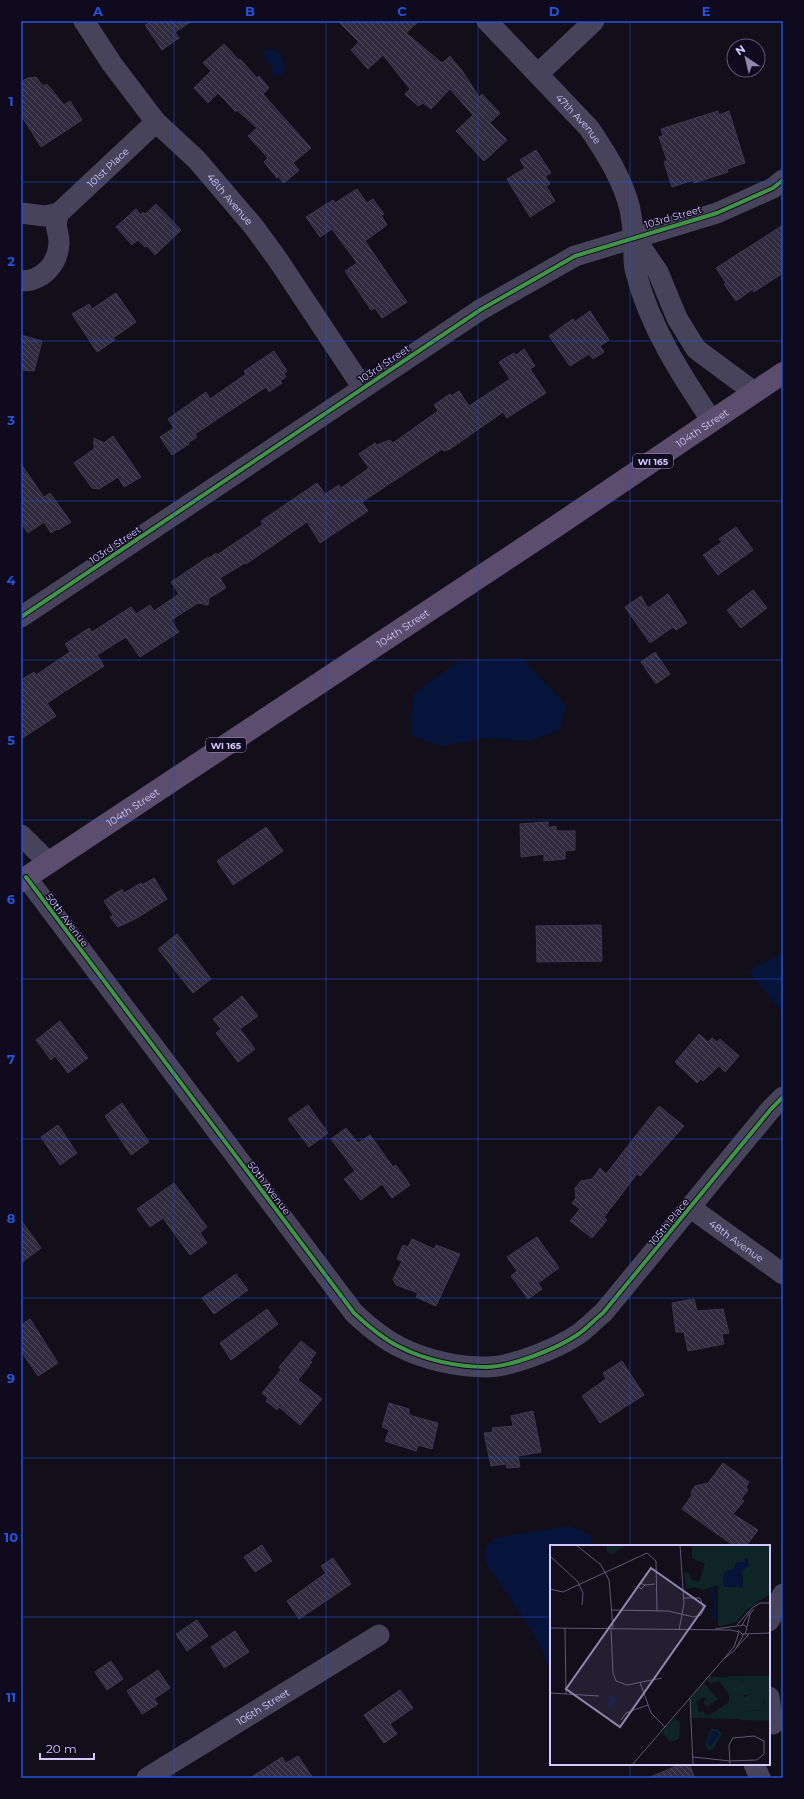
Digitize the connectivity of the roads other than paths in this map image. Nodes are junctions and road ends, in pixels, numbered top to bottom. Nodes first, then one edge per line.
1 (84, 21) edge
2 (487, 21) edge
3 (594, 21) edge
4 (538, 74) junction
5 (156, 122) junction
6 (783, 180) edge
7 (21, 213) edge
8 (59, 213) junction
9 (634, 237) junction
10 (21, 281) edge
11 (783, 373) edge
12 (363, 388) junction
13 (754, 392) junction
14 (712, 421) junction
15 (21, 617) edge
16 (21, 835) edge
17 (49, 863) junction
18 (24, 879) edge
19 (783, 1097) edge
20 (691, 1208) junction
21 (783, 1274) edge
22 (577, 1335) joint
23 (783, 1594) edge
24 (770, 1619) edge
25 (379, 1635) dead end
26 (770, 1702) edge
27 (775, 1724) edge
28 (754, 1765) edge
29 (147, 1778) edge
30 (760, 1778) edge

1 - 5 street, 48th Avenue
2 - 4 street, 47th Avenue
3 - 4 street
4 - 9 street, 47th Avenue
5 - 8 street, 101st Place
5 - 12 street, 48th Avenue
6 - 9 street, 103rd Street
7 - 8 street
8 - 10 street
9 - 12 street, 103rd Street
9 - 13 street
9 - 14 street, 47th Avenue
11 - 13 main road, 104th Street / WI 165
12 - 15 street, 103rd Street
13 - 14 main road, 104th Street / WI 165
14 - 17 main road, 104th Street / WI 165
16 - 17 street
17 - 18 main road, 104th Street / WI 165
18 - 22 street, 50th Avenue
19 - 20 street, 105th Place
20 - 21 street, 48th Avenue
20 - 22 street, 105th Place
23 - 24 street
25 - 29 street, 106th Street
26 - 27 street
28 - 30 street

